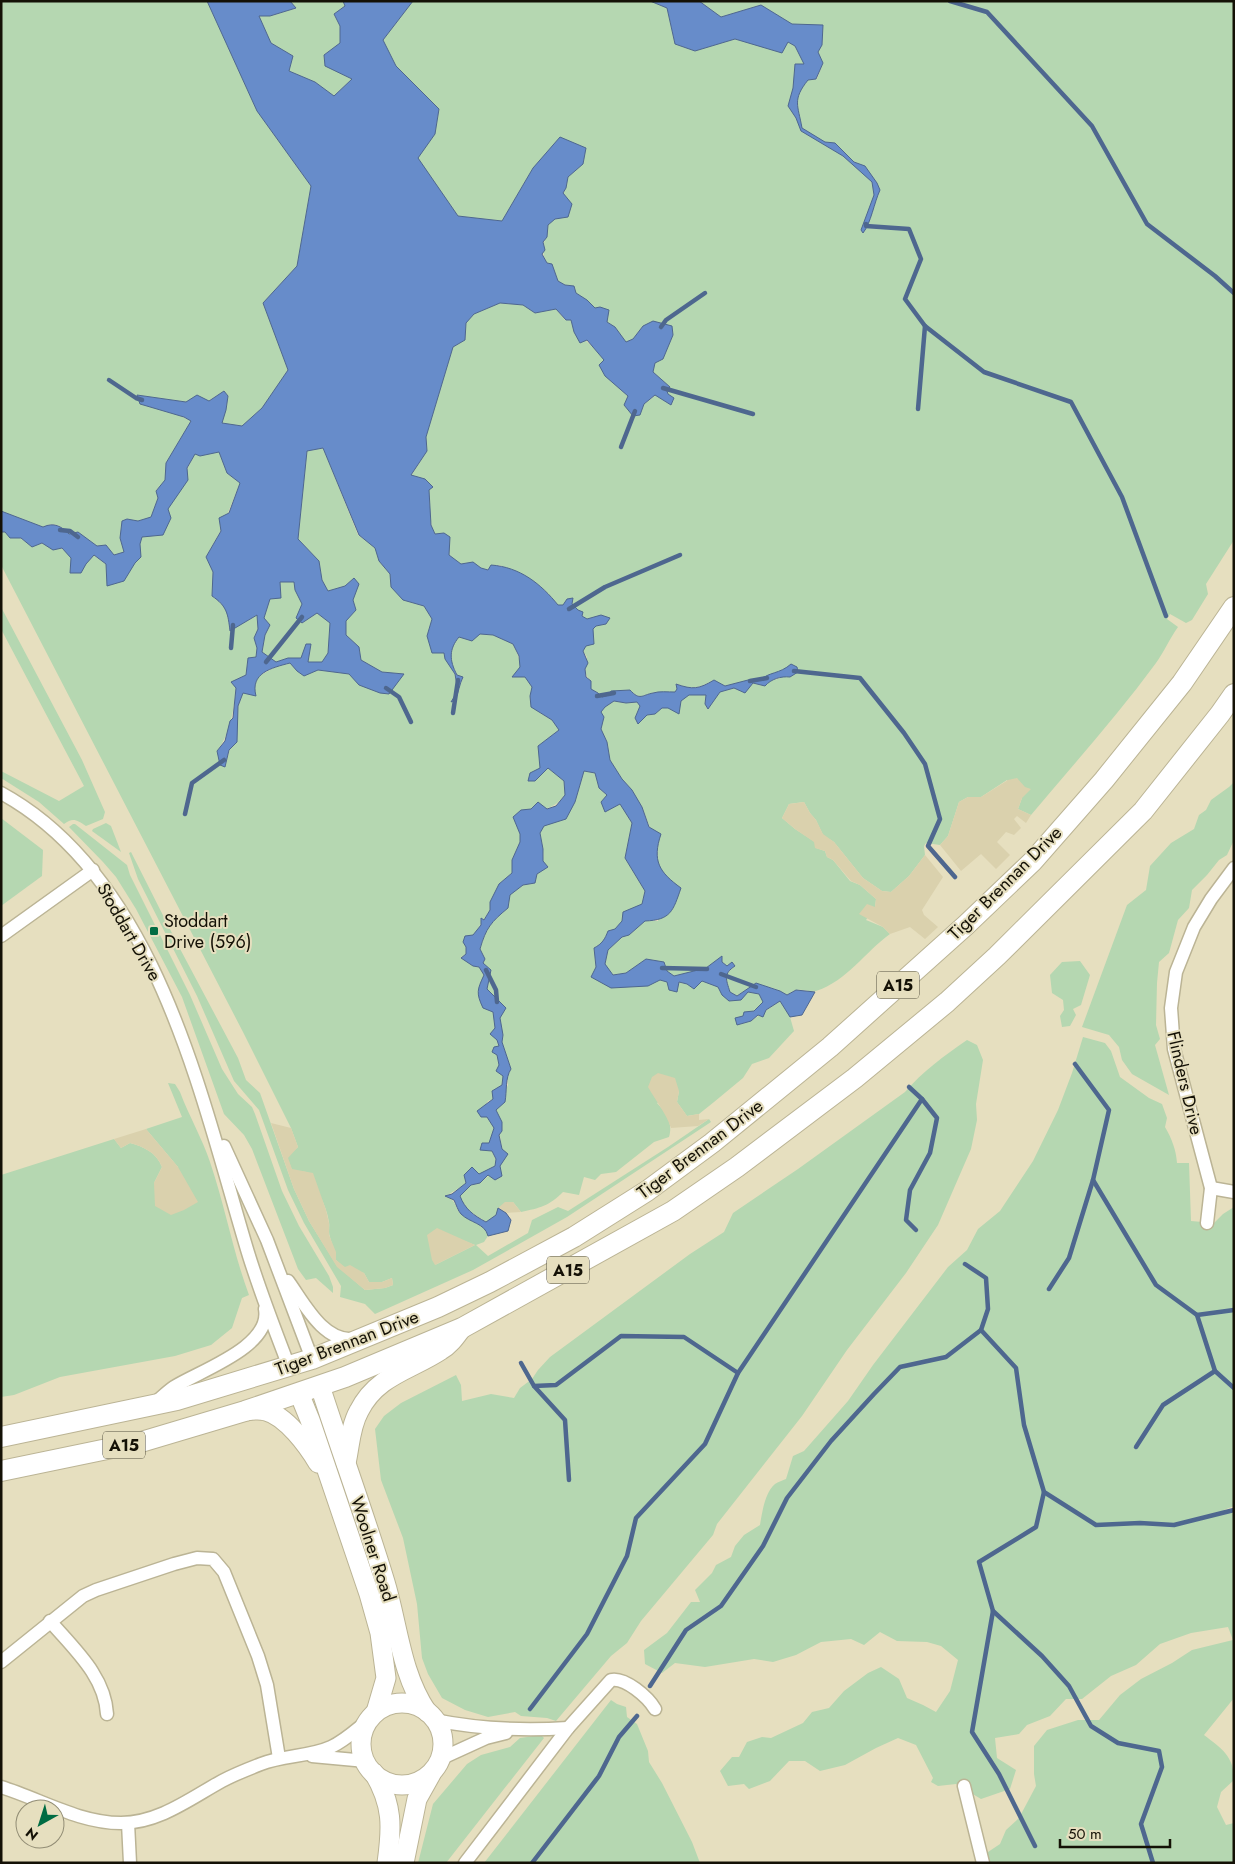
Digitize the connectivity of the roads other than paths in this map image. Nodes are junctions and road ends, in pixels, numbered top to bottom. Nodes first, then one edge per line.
1 (1234, 607) edge
2 (1234, 694) edge
3 (1, 794) edge
4 (1234, 868) edge
5 (93, 870) junction
6 (1, 936) edge
7 (206, 1107) junction
8 (1211, 1188) junction
9 (1234, 1192) edge
10 (1207, 1223) dead end
11 (276, 1262) junction
12 (263, 1299) junction
13 (462, 1328) junction
14 (371, 1335) junction
15 (312, 1360) junction
16 (289, 1367) junction
17 (320, 1386) junction
18 (299, 1393) junction
19 (150, 1406) junction
20 (245, 1411) junction
21 (1, 1438) edge
22 (345, 1464) junction
23 (1, 1471) edge
24 (330, 1480) junction
25 (50, 1621) junction
26 (1, 1662) edge
27 (655, 1709) dead end
28 (107, 1714) dead end
29 (374, 1715) junction
30 (431, 1716) junction
31 (568, 1728) junction
32 (526, 1730) junction
33 (295, 1756) junction
34 (279, 1758) junction
35 (436, 1765) junction
36 (370, 1767) junction
37 (964, 1786) dead end
38 (1, 1787) edge
39 (128, 1823) junction
40 (130, 1863) edge
41 (387, 1863) edge
42 (404, 1863) edge
43 (465, 1863) edge
44 (983, 1863) edge

1 - 14 main road, Tiger Brennan Drive / A15
2 - 13 main road, Tiger Brennan Drive / A15
3 - 5 street, Stoddart Drive
4 - 8 street, Flinders Drive
5 - 6 street
5 - 7 street, Stoddart Drive
7 - 11 street, Stoddart Drive
7 - 12 street, Stoddart Drive
8 - 9 street
8 - 10 street, Flinders Drive
11 - 14 street
11 - 15 street, Stoddart Drive
12 - 16 street, Stoddart Drive
12 - 19 street
13 - 17 main road, Tiger Brennan Drive / A15
13 - 22 main road
14 - 15 main road, Tiger Brennan Drive / A15
15 - 16 main road, Tiger Brennan Drive / A15
15 - 17 main road
16 - 18 main road
16 - 19 main road, Tiger Brennan Drive / A15
17 - 18 main road, Tiger Brennan Drive / A15
17 - 22 main road, Woolner Road
18 - 20 main road, Tiger Brennan Drive / A15
18 - 24 main road, Woolner Road
19 - 21 main road, Tiger Brennan Drive / A15
20 - 23 main road, Tiger Brennan Drive / A15
20 - 24 main road
22 - 30 main road, Woolner Road
24 - 29 main road, Woolner Road
25 - 26 street
25 - 28 street
25 - 34 street
27 - 31 street
29 - 30 main road
29 - 33 street
29 - 36 main road
30 - 32 street
30 - 35 main road
31 - 32 street
31 - 43 street
32 - 35 street
33 - 34 street
33 - 36 street
34 - 39 street
35 - 36 main road
35 - 42 main road
36 - 41 main road
37 - 44 street
38 - 39 street
39 - 40 street

